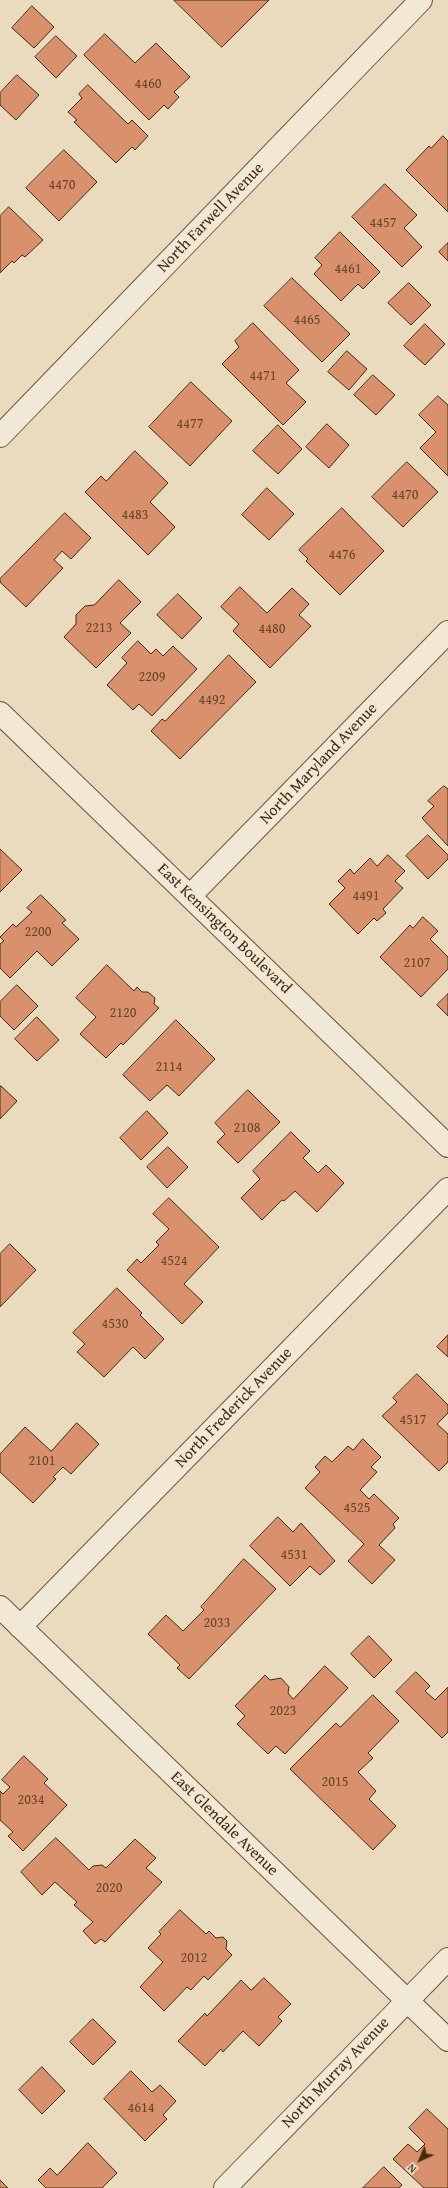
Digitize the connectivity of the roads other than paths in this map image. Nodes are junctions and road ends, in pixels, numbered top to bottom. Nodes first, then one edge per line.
1 (422, 0) edge
2 (0, 436) edge
3 (448, 632) edge
4 (0, 714) edge
5 (190, 896) junction
6 (448, 1146) edge
7 (448, 1189) edge
8 (0, 1607) edge
9 (20, 1627) junction
10 (448, 1959) edge
11 (407, 2000) junction
12 (448, 2040) edge
13 (225, 2188) edge

1 - 2 street, North Farwell Avenue
3 - 5 street, North Maryland Avenue
4 - 5 street, East Kensington Boulevard
5 - 6 street, East Kensington Boulevard
7 - 9 street, North Frederick Avenue
8 - 9 street, East Glendale Avenue
9 - 11 street, East Glendale Avenue
10 - 11 street, North Murray Avenue
11 - 12 street, East Glendale Avenue
11 - 13 street, North Murray Avenue

